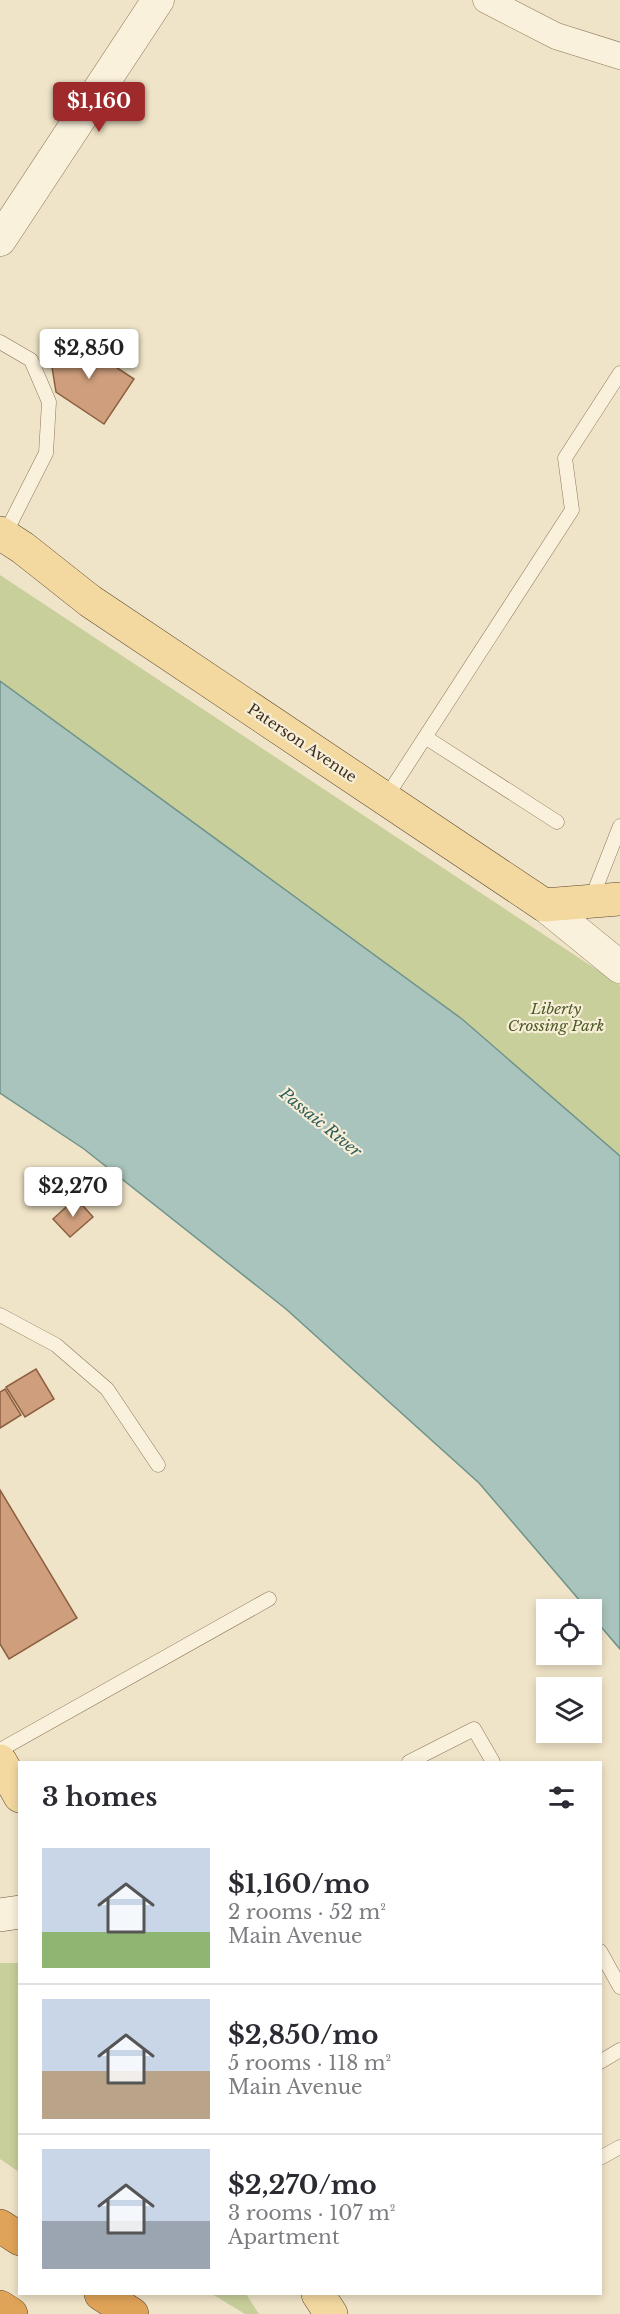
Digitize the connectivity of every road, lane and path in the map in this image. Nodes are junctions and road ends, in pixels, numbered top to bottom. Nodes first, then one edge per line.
1 (158, 0) edge
2 (486, 0) edge
3 (620, 56) edge
4 (0, 239) edge
5 (0, 342) edge
6 (620, 373) edge
7 (2, 534) edge
8 (425, 737) junction
9 (385, 799) junction
10 (557, 822) dead end
11 (620, 826) edge
12 (605, 900) edge
13 (544, 905) junction
14 (620, 967) edge
15 (0, 1316) edge
16 (158, 1465) dead end
17 (269, 1599) dead end
18 (0, 1750) edge
19 (0, 1761) edge
20 (411, 1761) edge
21 (492, 1761) edge
22 (18, 1792) edge
23 (18, 1912) edge
24 (0, 1915) edge
25 (602, 1955) edge
26 (620, 1987) edge
27 (620, 2050) edge
28 (602, 2061) edge
29 (620, 2147) edge
30 (602, 2157) edge
31 (0, 2226) edge
32 (18, 2238) edge
33 (103, 2295) edge
34 (319, 2295) edge
35 (0, 2307) edge
36 (11, 2314) edge
37 (132, 2314) edge
38 (331, 2314) edge

1 - 4 street
2 - 3 street
5 - 7 lane
6 - 8 lane
7 - 9 main road, Paterson Avenue
8 - 9 lane
8 - 10 lane
9 - 13 main road, Paterson Avenue
11 - 12 lane
12 - 13 main road
13 - 14 street
15 - 16 lane
17 - 18 lane
19 - 22 main road
20 - 21 lane
23 - 24 main road
25 - 26 lane
27 - 28 lane
29 - 30 lane
31 - 32 highway
33 - 37 highway
34 - 38 main road
35 - 36 highway

